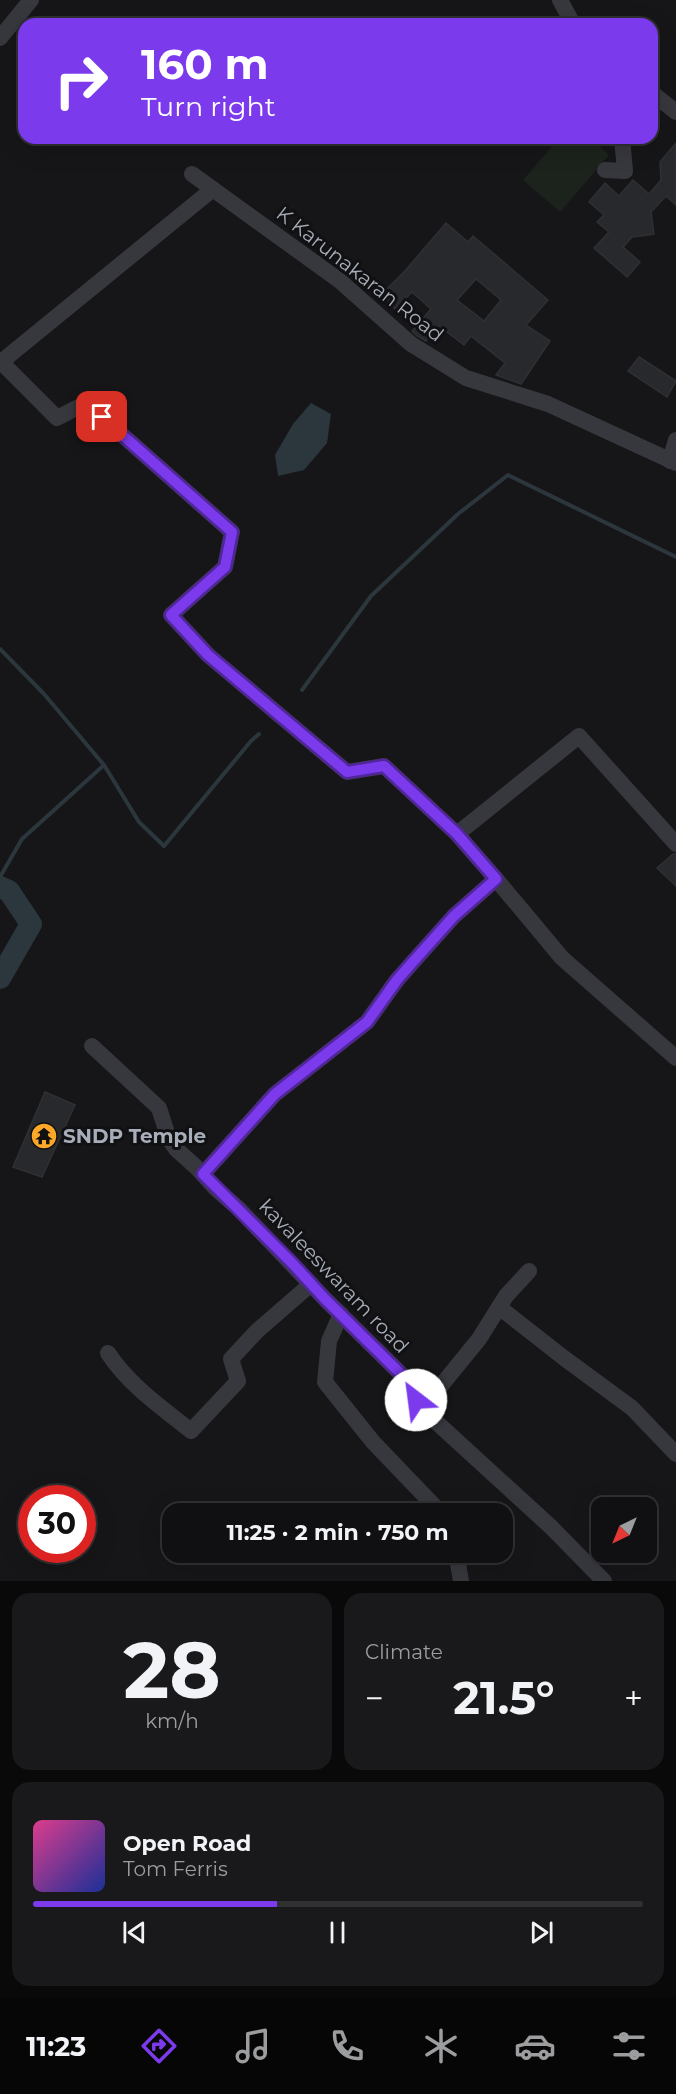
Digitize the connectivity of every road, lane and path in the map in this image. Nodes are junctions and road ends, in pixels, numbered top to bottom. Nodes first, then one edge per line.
1 (31, 0) edge
2 (560, 0) edge
3 (570, 18) edge
4 (0, 38) edge
5 (658, 98) edge
6 (676, 112) edge
7 (623, 144) edge
8 (605, 170) dead end
9 (192, 174) dead end
10 (213, 189) junction
11 (676, 440) edge
12 (673, 462) edge
13 (457, 834) junction
14 (676, 844) edge
15 (496, 879) junction
16 (92, 1046) dead end
17 (676, 1058) edge
18 (203, 1174) junction
19 (529, 1270) dead end
20 (311, 1284) junction
21 (499, 1307) junction
22 (340, 1314) junction
23 (108, 1353) dead end
24 (422, 1409) junction
25 (676, 1454) edge
26 (432, 1503) edge
27 (458, 1563) edge
28 (461, 1581) edge
29 (604, 1581) edge

1 - 4 street
2 - 3 street
5 - 6 street
7 - 8 street
9 - 10 street, K Karunakaran Road
10 - 12 street, K Karunakaran Road
10 - 13 street
11 - 12 street
13 - 14 street
13 - 15 street
15 - 17 street
15 - 18 street
16 - 18 street, kavaleeswaram road
18 - 20 street, kavaleeswaram road
19 - 21 street
20 - 22 street, kavaleeswaram road
20 - 23 street
21 - 24 street
21 - 25 street
22 - 24 street, kavaleeswaram road
22 - 26 street
24 - 29 street, kavaleeswaram road
27 - 28 street

